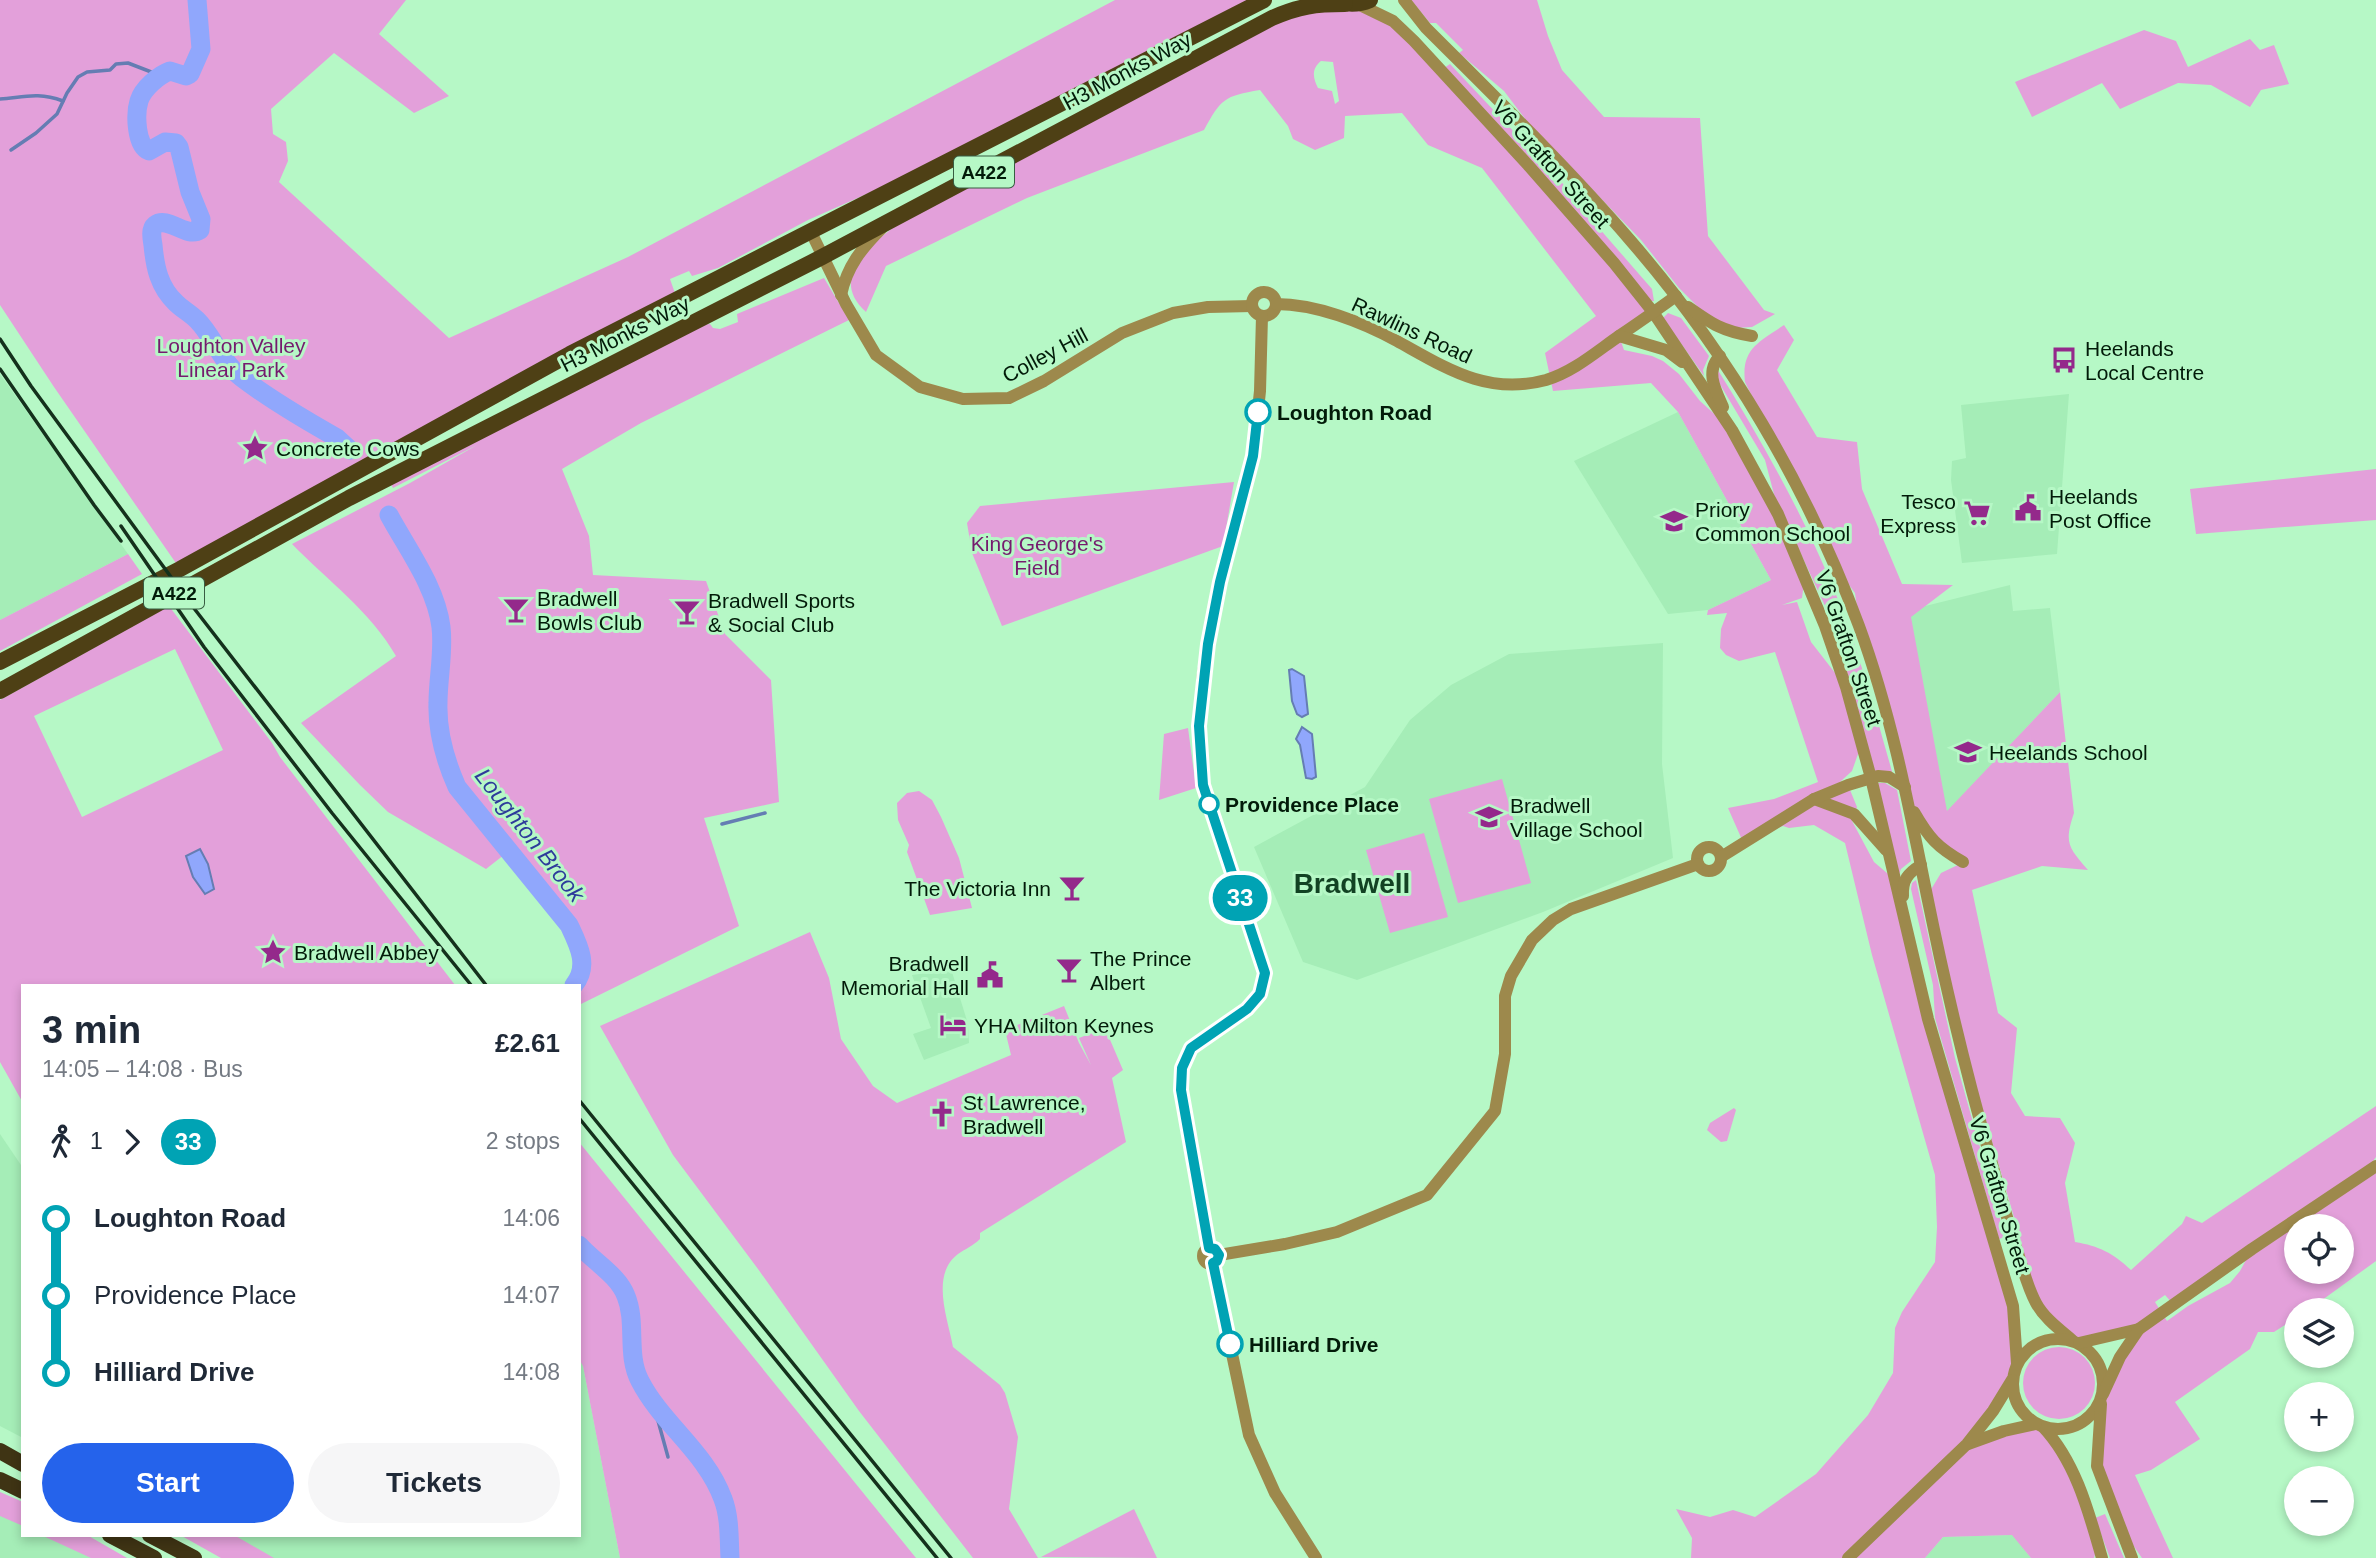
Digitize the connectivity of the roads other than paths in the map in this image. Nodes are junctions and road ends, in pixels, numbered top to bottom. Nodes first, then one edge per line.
1 (1404, 0) edge
2 (1263, 1) edge
3 (1352, 2) edge
4 (888, 223) junction
5 (810, 230) junction
6 (822, 257) junction
7 (841, 295) junction
8 (1677, 299) junction
9 (1276, 304) junction
10 (1252, 306) junction
11 (1653, 312) junction
12 (1262, 316) junction
13 (1619, 336) junction
14 (1752, 336) dead end
15 (1720, 356) junction
16 (1691, 369) junction
17 (1732, 430) junction
18 (0, 662) edge
19 (0, 691) edge
20 (1871, 778) junction
21 (1905, 787) junction
22 (1814, 799) junction
23 (1908, 803) junction
24 (1888, 853) junction
25 (1963, 862) dead end
26 (1921, 865) junction
27 (1903, 918) junction
28 (2376, 1166) edge
29 (1214, 1256) junction
30 (2144, 1325) junction
31 (2076, 1342) junction
32 (2017, 1363) junction
33 (2012, 1380) junction
34 (2102, 1397) junction
35 (2040, 1425) junction
36 (1966, 1445) junction
37 (0, 1451) edge
38 (0, 1459) edge
39 (21, 1466) edge
40 (21, 1466) edge
41 (0, 1480) edge
42 (21, 1490) edge
43 (114, 1537) edge
44 (154, 1537) edge
45 (154, 1558) edge
46 (194, 1558) edge
47 (1316, 1558) edge
48 (1848, 1558) edge
49 (2102, 1558) edge
50 (2132, 1558) edge

1 - 8 street, V6 Grafton Street
2 - 5 main road, H3 Monks Way / A422
3 - 4 main road, H3 Monks Way / A422
3 - 11 street, V6 Grafton Street
4 - 6 main road, H3 Monks Way / A422
4 - 7 street
5 - 6 street, Colley Hill
5 - 18 main road, H3 Monks Way / A422
6 - 7 street, Colley Hill
6 - 19 main road, H3 Monks Way / A422
7 - 10 street, Colley Hill
8 - 11 street, Rawlins Road
8 - 14 street
8 - 15 street, V6 Grafton Street
9 - 10 street
9 - 12 street
9 - 13 street, Rawlins Road
10 - 12 street
11 - 13 street, Rawlins Road
11 - 16 street, V6 Grafton Street
12 - 29 street
13 - 16 street
15 - 17 street
15 - 21 street, V6 Grafton Street
16 - 17 street, V6 Grafton Street
17 - 20 street, V6 Grafton Street
20 - 21 street
20 - 22 street
20 - 24 street, V6 Grafton Street
21 - 23 street, V6 Grafton Street
22 - 24 street
22 - 29 street
23 - 25 street
23 - 26 street, V6 Grafton Street
24 - 27 street, V6 Grafton Street
26 - 27 street
26 - 31 street, V6 Grafton Street
27 - 32 street, V6 Grafton Street
28 - 30 street
29 - 47 street
30 - 31 street
30 - 34 street
31 - 32 street
31 - 34 street
32 - 33 street
33 - 35 street
33 - 36 street
34 - 35 street
34 - 50 street
35 - 36 street
35 - 49 street
36 - 48 street
37 - 39 highway
38 - 40 highway
41 - 42 highway
43 - 45 highway
44 - 46 highway

